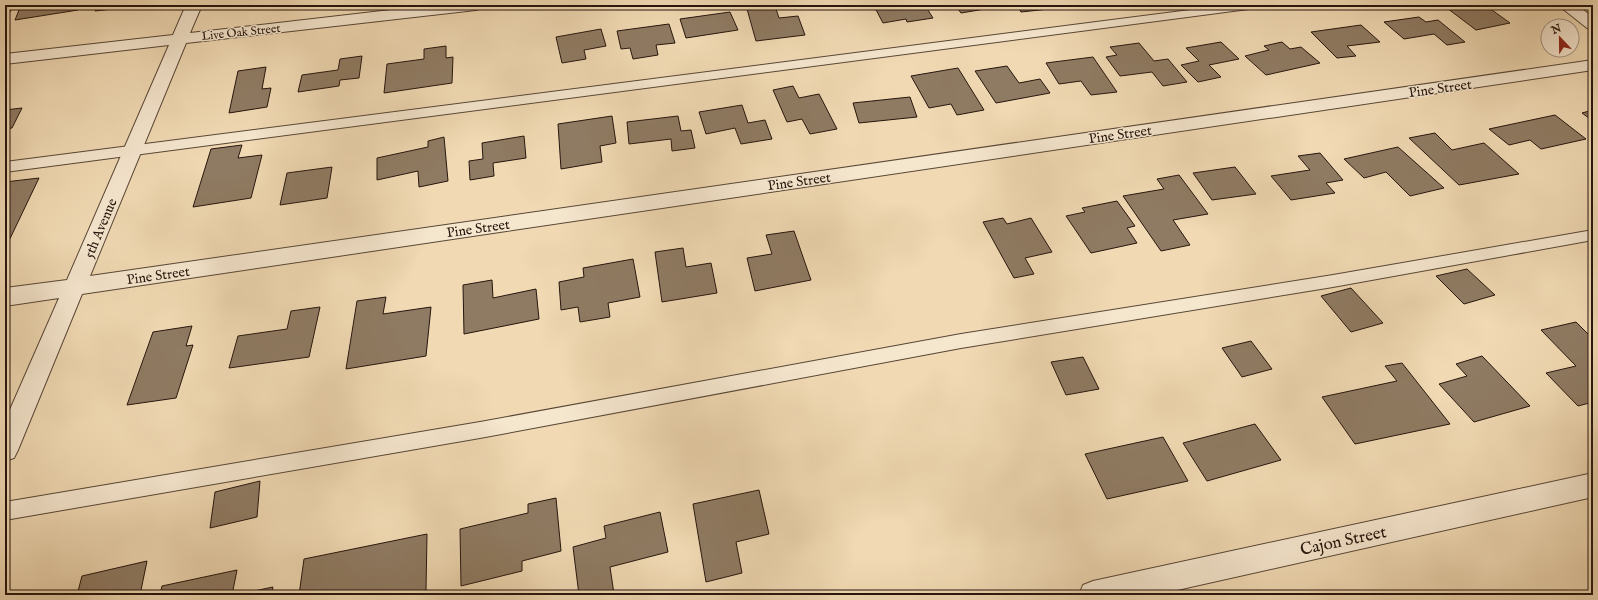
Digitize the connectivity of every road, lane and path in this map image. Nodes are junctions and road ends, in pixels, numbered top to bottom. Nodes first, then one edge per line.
1 (194, 5) edge
2 (476, 5) edge
3 (1256, 5) edge
4 (1566, 5) edge
5 (1593, 25) edge
6 (181, 39) junction
7 (5, 59) edge
8 (1593, 65) edge
9 (133, 151) junction
10 (5, 167) edge
11 (1593, 236) edge
12 (74, 287) junction
13 (5, 297) edge
14 (5, 450) edge
15 (1593, 485) edge
16 (5, 511) edge
17 (1093, 595) edge

1 - 6 street, 5th Avenue
2 - 6 street, Live Oak Street
3 - 9 lane
4 - 5 street
6 - 7 street, Live Oak Street
6 - 9 street, 5th Avenue
8 - 12 street, Pine Street
9 - 10 lane
9 - 12 street, 5th Avenue
11 - 16 lane
12 - 13 street, Pine Street
12 - 14 street, 5th Avenue
15 - 17 street, Cajon Street

